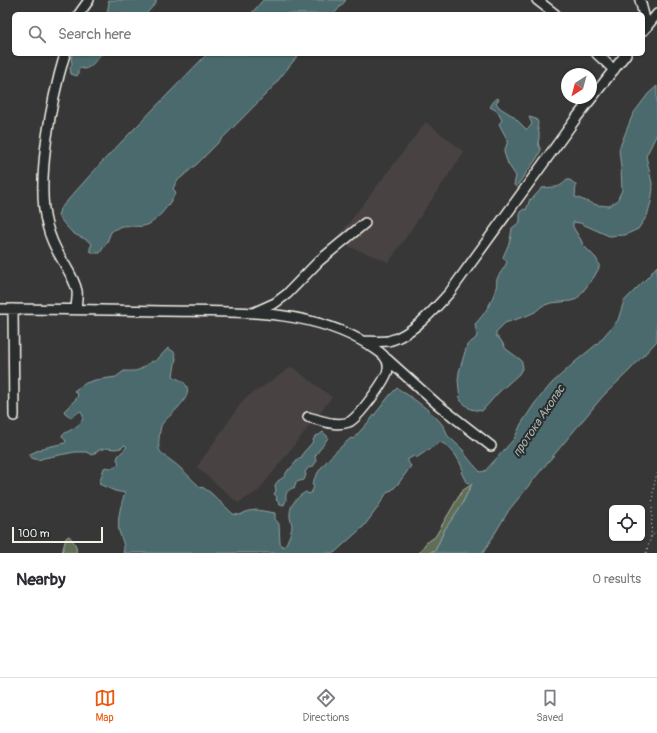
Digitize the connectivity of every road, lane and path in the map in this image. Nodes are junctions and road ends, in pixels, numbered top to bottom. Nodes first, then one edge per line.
1 (89, 0) edge
2 (537, 0) edge
3 (640, 0) edge
4 (80, 12) edge
5 (552, 12) edge
6 (642, 12) edge
7 (657, 14) edge
8 (645, 29) edge
9 (64, 56) edge
10 (599, 56) edge
11 (624, 56) edge
12 (614, 70) junction
13 (365, 223) dead end
14 (0, 309) edge
15 (13, 309) junction
16 (76, 309) junction
17 (255, 312) junction
18 (362, 340) junction
19 (386, 358) junction
20 (14, 416) dead end
21 (308, 417) dead end
22 (491, 446) dead end
23 (657, 472) edge
24 (657, 531) edge
25 (651, 538) junction
26 (646, 553) edge

1 - 4 lane
2 - 5 lane
3 - 6 lane
7 - 8 lane
9 - 16 lane
10 - 12 lane
11 - 12 lane
12 - 18 lane
13 - 17 lane
14 - 15 lane
15 - 16 lane
15 - 20 lane
16 - 17 lane
17 - 18 lane
18 - 19 lane
19 - 21 lane
19 - 22 lane
23 - 25 path
24 - 25 path
25 - 26 path

